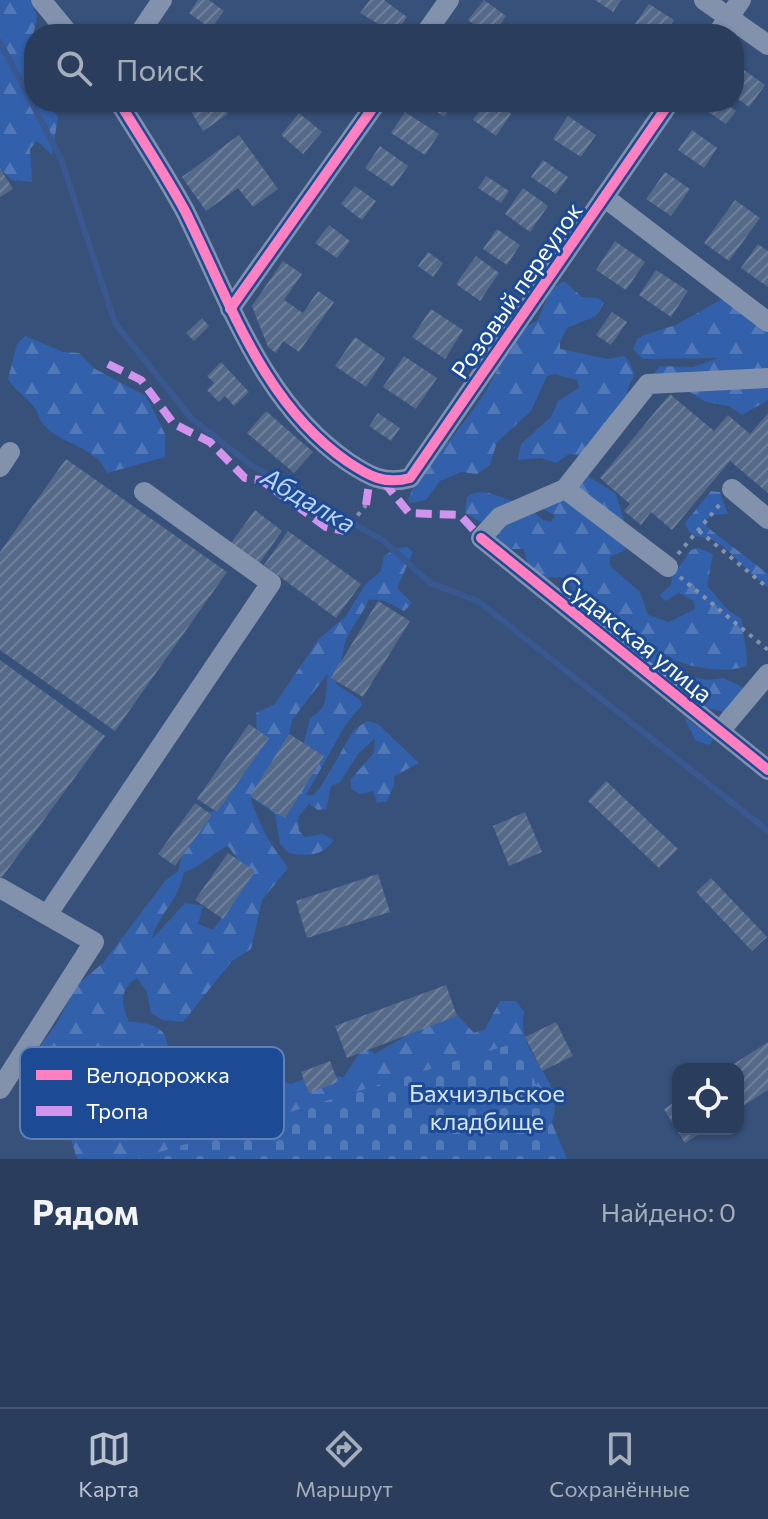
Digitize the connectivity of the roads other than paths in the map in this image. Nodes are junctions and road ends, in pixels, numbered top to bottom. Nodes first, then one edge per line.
1 (41, 0) edge
2 (162, 0) edge
3 (449, 0) edge
4 (704, 0) edge
5 (729, 17) edge
6 (61, 24) edge
7 (146, 24) edge
8 (432, 24) edge
9 (744, 28) edge
10 (768, 45) edge
11 (125, 112) edge
12 (370, 112) edge
13 (663, 112) edge
14 (604, 197) junction
15 (230, 309) junction
16 (768, 322) edge
17 (768, 378) edge
18 (565, 489) junction
19 (732, 489) road end
20 (144, 492) dead end
21 (768, 519) edge
22 (668, 567) road end
23 (768, 674) edge
24 (720, 731) junction
25 (768, 770) edge
26 (0, 888) edge
27 (47, 915) junction
28 (27, 1047) edge
29 (20, 1058) edge
30 (0, 1089) edge

1 - 6 street
2 - 7 street
3 - 8 street
4 - 5 street
9 - 10 street
11 - 15 street
12 - 15 street
13 - 14 street, Розовый переулок
14 - 15 street, Розовый переулок
14 - 16 street
17 - 18 street
18 - 22 street
18 - 24 street, Судакская улица
19 - 21 street
20 - 27 street
23 - 24 street
24 - 25 street, Судакская улица
26 - 27 street
27 - 28 street
29 - 30 street

